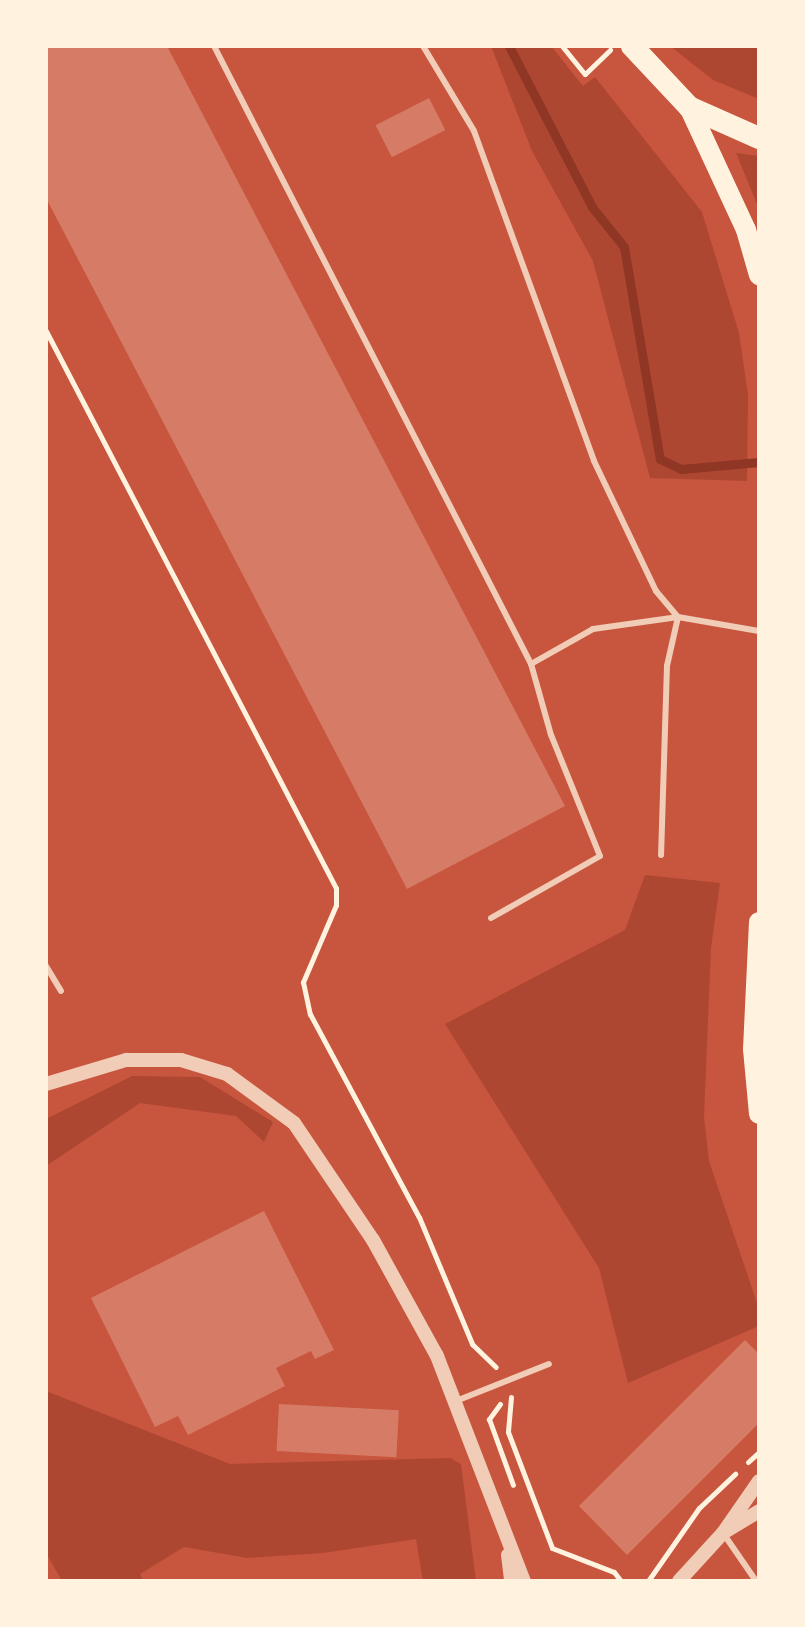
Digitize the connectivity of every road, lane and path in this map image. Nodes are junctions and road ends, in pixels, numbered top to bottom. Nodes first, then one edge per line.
1 (214, 46) edge
2 (423, 46) edge
3 (562, 46) edge
4 (615, 46) edge
5 (632, 46) edge
6 (689, 107) junction
7 (759, 138) edge
8 (759, 275) edge
9 (46, 331) edge
10 (678, 617) junction
11 (759, 631) edge
12 (531, 664) junction
13 (661, 855) dead end
14 (491, 918) dead end
15 (759, 922) edge
16 (46, 966) edge
17 (61, 991) dead end
18 (46, 1084) edge
19 (759, 1114) edge
20 (472, 1344) dead end
21 (549, 1364) dead end
22 (511, 1397) dead end
23 (455, 1402) junction
24 (508, 1432) dead end
25 (759, 1452) edge
26 (759, 1481) edge
27 (515, 1490) dead end
28 (759, 1511) edge
29 (723, 1533) junction
30 (506, 1542) junction
31 (511, 1581) edge
32 (524, 1581) edge
33 (621, 1581) edge
34 (648, 1581) edge
35 (679, 1581) edge
36 (756, 1581) edge

1 - 12 lane
2 - 10 lane
3 - 4 path
5 - 6 highway
6 - 7 highway
6 - 8 main road
9 - 20 path
10 - 11 lane
10 - 12 lane
10 - 13 lane
12 - 14 lane
15 - 19 main road
16 - 17 lane
18 - 23 street
21 - 23 lane
22 - 27 path
23 - 30 street
24 - 33 path
25 - 34 path
26 - 29 street
28 - 29 street
29 - 35 street
29 - 36 lane
30 - 31 street
30 - 32 street

